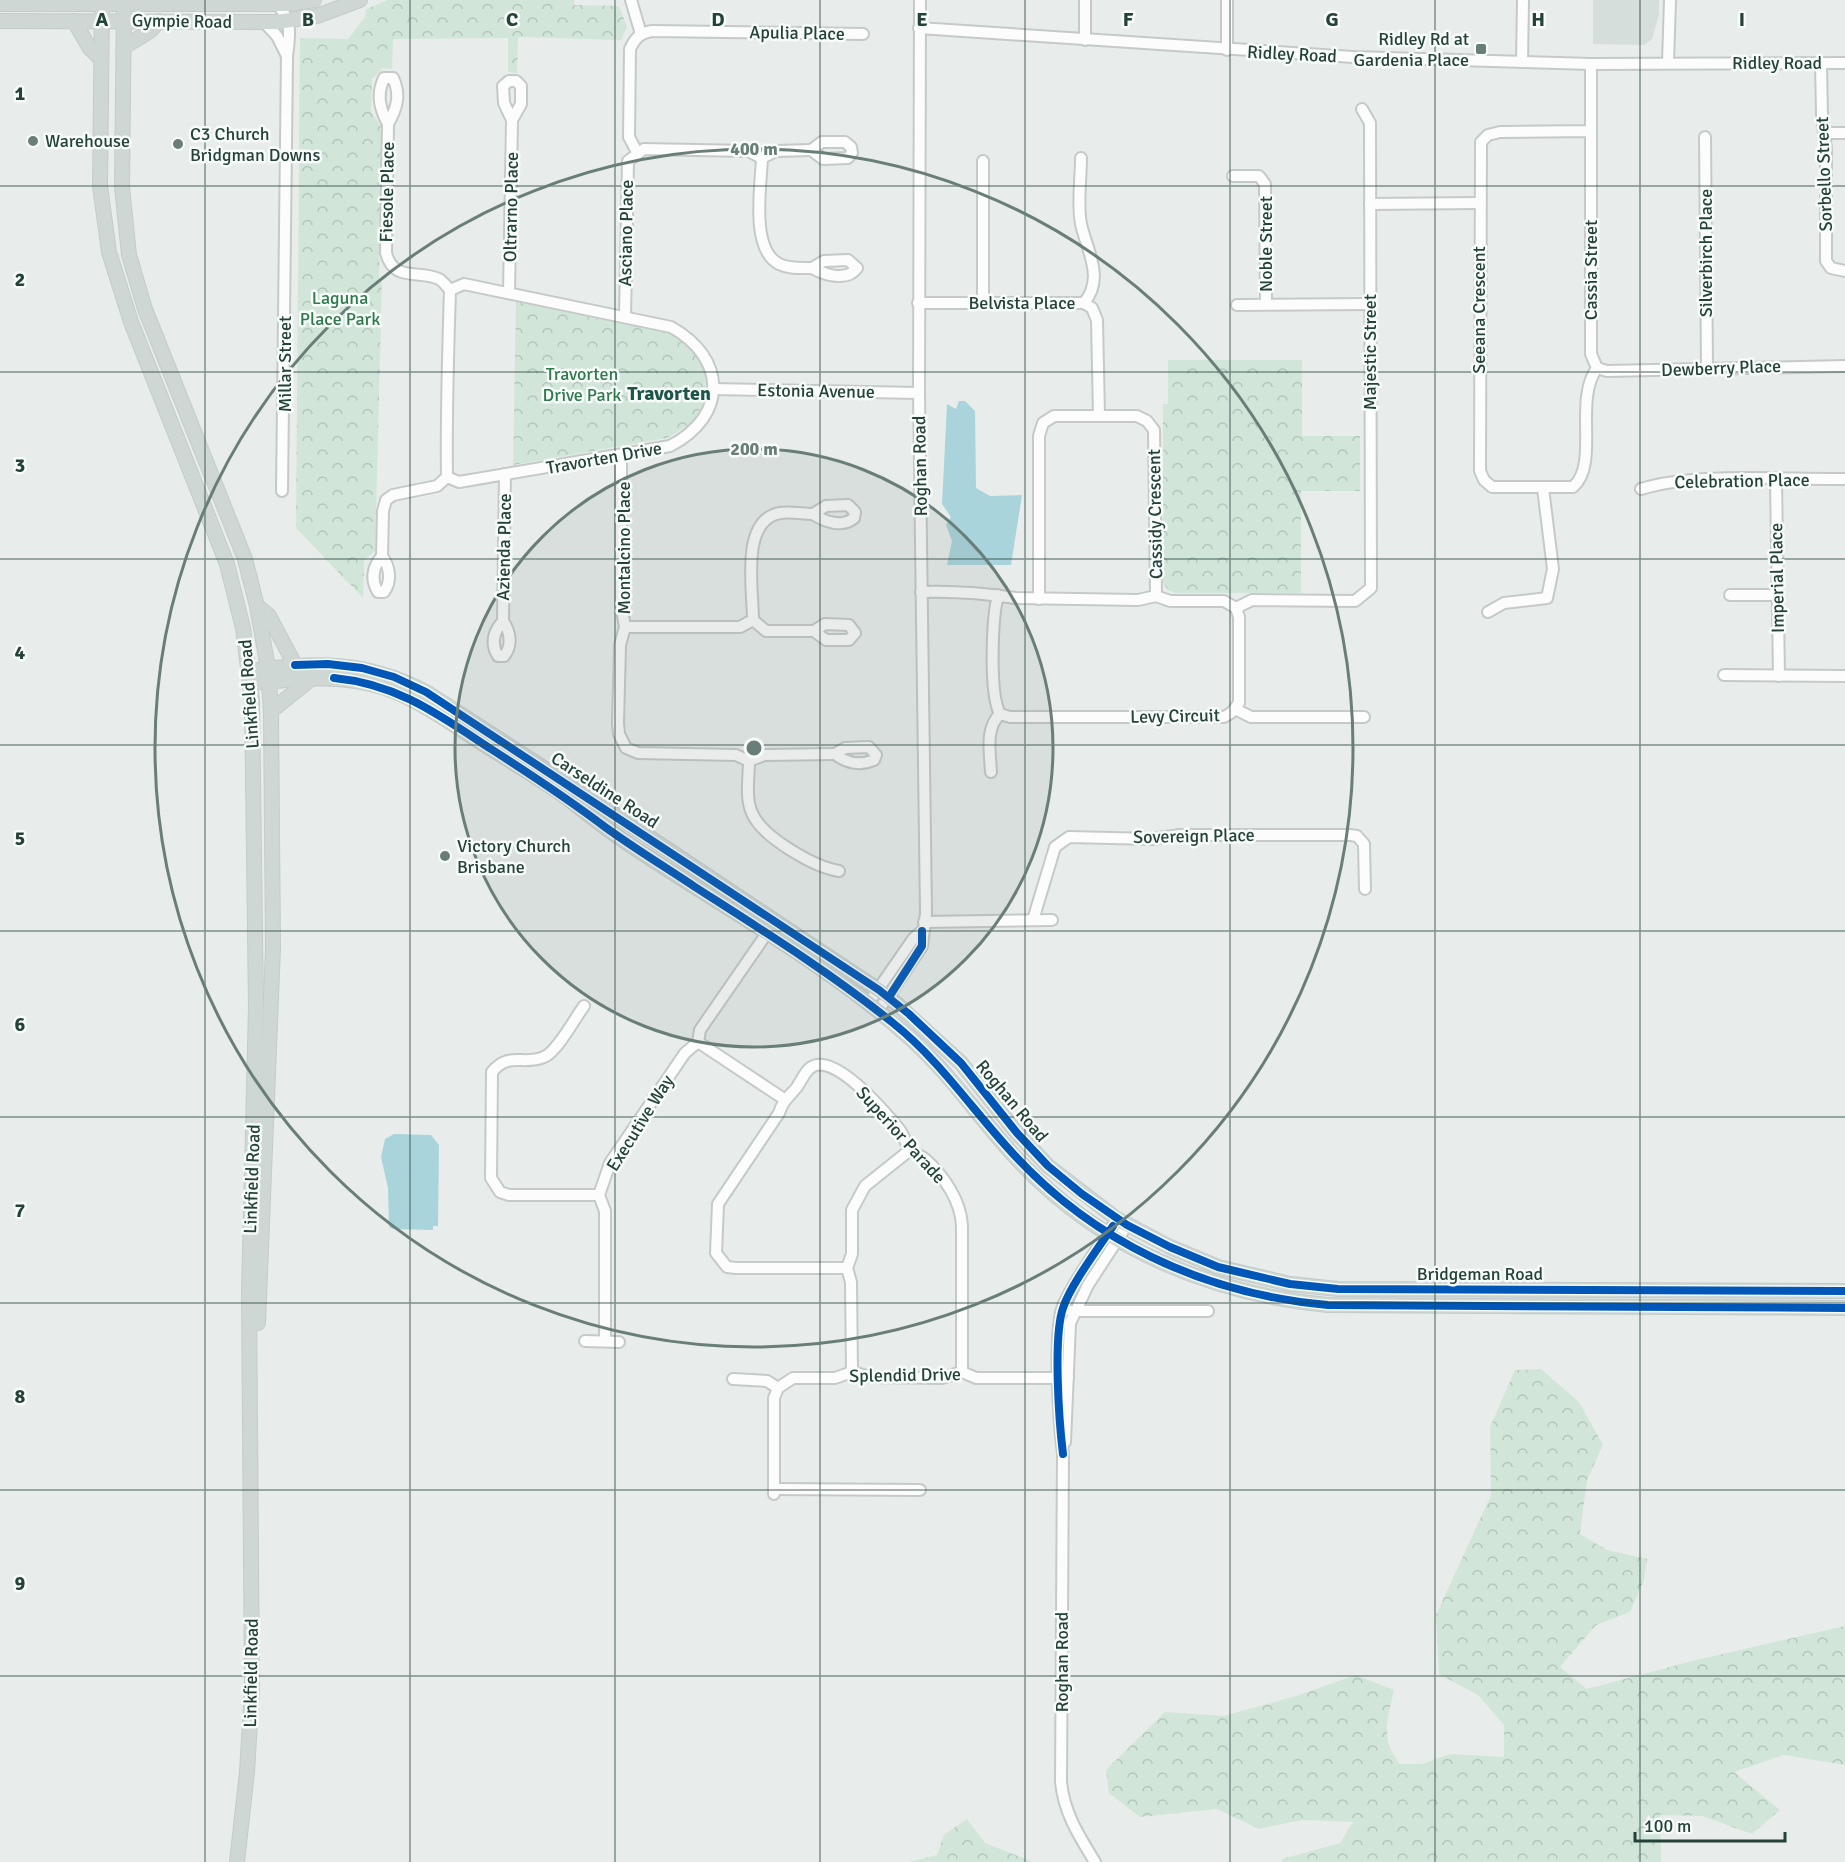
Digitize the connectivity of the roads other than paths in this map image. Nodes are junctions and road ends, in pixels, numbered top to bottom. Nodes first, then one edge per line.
1 (314, 0) edge
2 (360, 0) edge
3 (631, 0) edge
4 (920, 0) edge
5 (1085, 0) edge
6 (1227, 0) edge
7 (1523, 0) edge
8 (1670, 0) edge
9 (102, 1) edge
10 (124, 1) edge
11 (150, 1) edge
12 (49, 2) edge
13 (0, 4) edge
14 (277, 4) junction
15 (0, 21) edge
16 (74, 21) junction
17 (102, 21) junction
18 (124, 21) junction
19 (159, 21) junction
20 (288, 21) junction
21 (264, 22) junction
22 (919, 28) junction
23 (641, 34) junction
24 (863, 34) dead end
25 (1085, 39) junction
26 (124, 47) junction
27 (1227, 50) junction
28 (287, 56) junction
29 (101, 59) junction
30 (1522, 62) junction
31 (1591, 63) junction
32 (1668, 63) junction
33 (1845, 63) edge
34 (1821, 64) junction
35 (1362, 108) dead end
36 (512, 120) dead end
37 (388, 124) dead end
38 (1590, 131) junction
39 (1825, 133) junction
40 (1845, 133) edge
41 (1705, 137) dead end
42 (812, 150) dead end
43 (637, 152) junction
44 (762, 158) junction
45 (1081, 158) dead end
46 (983, 161) dead end
47 (1233, 176) dead end
48 (1479, 203) junction
49 (1370, 204) junction
50 (812, 268) dead end
51 (1845, 271) edge
52 (450, 290) junction
53 (509, 293) junction
54 (918, 303) junction
55 (983, 303) junction
56 (1084, 303) junction
57 (1266, 304) junction
58 (1370, 304) junction
59 (1237, 305) dead end
60 (625, 316) junction
61 (1845, 366) edge
62 (1597, 368) junction
63 (1707, 368) junction
64 (714, 389) junction
65 (919, 393) junction
66 (1099, 416) junction
67 (621, 455) junction
68 (506, 474) junction
69 (447, 477) junction
70 (1845, 479) edge
71 (1776, 480) junction
72 (1543, 488) junction
73 (1641, 489) dead end
74 (282, 491) dead end
75 (813, 514) dead end
76 (382, 556) dead end
77 (921, 592) junction
78 (998, 595) junction
79 (1730, 595) dead end
80 (1776, 595) junction
81 (1156, 596) junction
82 (1039, 599) junction
83 (257, 606) junction
84 (1236, 608) junction
85 (1488, 612) dead end
86 (753, 620) junction
87 (503, 621) dead end
88 (625, 627) junction
89 (814, 631) dead end
90 (295, 665) junction
91 (268, 675) junction
92 (1724, 675) dead end
93 (1779, 676) junction
94 (1845, 676) edge
95 (250, 677) junction
96 (312, 678) junction
97 (1235, 709) junction
98 (271, 711) junction
99 (1000, 714) junction
100 (1364, 717) dead end
101 (835, 754) dead end
102 (749, 761) junction
103 (991, 772) dead end
104 (839, 871) dead end
105 (1365, 889) dead end
106 (1033, 920) junction
107 (1052, 920) dead end
108 (923, 926) junction
109 (767, 933) junction
110 (884, 994) junction
111 (584, 1006) dead end
112 (873, 1008) junction
113 (698, 1042) junction
114 (784, 1099) junction
115 (910, 1150) junction
116 (599, 1195) junction
117 (1122, 1222) junction
118 (1112, 1237) junction
119 (847, 1268) junction
120 (1845, 1291) edge
121 (1845, 1308) edge
122 (1062, 1311) junction
123 (1075, 1311) junction
124 (1208, 1311) dead end
125 (605, 1340) junction
126 (585, 1341) dead end
127 (619, 1342) dead end
128 (852, 1372) junction
129 (962, 1372) junction
130 (1064, 1378) junction
131 (733, 1379) dead end
132 (778, 1388) junction
133 (252, 1412) junction
134 (920, 1490) dead end
135 (237, 1862) edge
136 (1095, 1862) edge

1 - 14 main road, Gympie Road
2 - 20 main road, Gympie Road
3 - 23 street
4 - 22 street, Roghan Road
5 - 25 street
6 - 27 street
7 - 30 street
8 - 32 street
9 - 10 main road, Gympie Road
9 - 12 main road, Gympie Road
9 - 17 main road, Linkfield Road
10 - 11 main road, Gympie Road
10 - 18 main road, Linkfield Road
11 - 14 main road, Gympie Road
12 - 13 main road, Gympie Road
14 - 20 street
15 - 16 main road, Gympie Road
16 - 17 main road, Gympie Road
16 - 29 main road
17 - 18 main road, Gympie Road
17 - 29 main road, Linkfield Road
18 - 19 main road, Gympie Road
18 - 26 main road, Linkfield Road
19 - 21 main road, Gympie Road
19 - 26 main road
20 - 21 main road, Gympie Road
20 - 28 street, Millar Street
21 - 28 street
22 - 25 street, Ridley Road
22 - 54 street, Roghan Road
23 - 24 street, Apulia Place
23 - 43 street
25 - 27 street, Ridley Road
26 - 83 main road, Linkfield Road
27 - 30 street, Ridley Road
28 - 74 street, Millar Street
29 - 95 main road, Linkfield Road
30 - 31 street, Ridley Road
31 - 32 street, Ridley Road
31 - 38 street, Cassia Street
32 - 34 street, Ridley Road
33 - 34 street, Ridley Road
34 - 39 street, Sorbello Street
35 - 49 street, Majestic Street
36 - 53 street, Oltrarno Place
37 - 52 street, Fiesole Place
38 - 48 street, Seeana Crescent
38 - 62 street, Cassia Street
39 - 40 street
39 - 51 street, Sorbello Street
41 - 63 street, Silverbirch Place
42 - 44 street
43 - 44 street
43 - 60 street, Asciano Place
44 - 50 street
45 - 56 street, Belvista Place
46 - 55 street
47 - 57 street, Noble Street
48 - 49 street
48 - 72 street, Seeana Crescent
49 - 58 street, Majestic Street
52 - 53 street
52 - 69 street
53 - 60 street
54 - 55 street, Belvista Place
54 - 65 street, Roghan Road
55 - 56 street, Belvista Place
56 - 66 street
57 - 58 street
57 - 59 street
58 - 84 street, Majestic Street
60 - 64 street
61 - 63 street, Dewberry Place
62 - 63 street, Dewberry Place
62 - 72 street, Seeana Crescent
64 - 65 street, Estonia Avenue
64 - 67 street, Travorten Drive
65 - 77 street, Roghan Road
66 - 81 street, Cassidy Crescent
66 - 82 street, Cassidy Crescent
67 - 68 street, Travorten Drive
67 - 88 street, Montalcino Place
68 - 69 street, Travorten Drive
68 - 87 street, Azienda Place
69 - 76 street
70 - 71 street, Celebration Place
71 - 73 street, Celebration Place
71 - 80 street, Imperial Place
72 - 85 street
75 - 86 street
77 - 78 street, Cassidy Crescent
77 - 108 street, Roghan Road
78 - 82 street, Cassidy Crescent
78 - 99 street
79 - 80 street
80 - 93 street, Imperial Place
81 - 82 street, Cassidy Crescent
81 - 84 street
83 - 90 main road
83 - 91 main road, Linkfield Road
84 - 97 street, Levy Circuit
86 - 88 street, Montalcino Place
86 - 89 street
88 - 102 street
90 - 91 main road, Carseldine Road
90 - 110 main road, Carseldine Road
91 - 95 main road, Carseldine Road
91 - 96 main road, Carseldine Road
91 - 98 main road, Linkfield Road
92 - 93 street
93 - 94 street
95 - 133 main road, Linkfield Road
96 - 98 main road
96 - 109 main road, Carseldine Road
97 - 99 street, Levy Circuit
97 - 100 street
98 - 133 main road, Linkfield Road
99 - 103 street
101 - 102 street
102 - 104 street
105 - 106 street, Sovereign Place
106 - 107 street
106 - 108 street
108 - 110 street, Roghan Road
109 - 112 main road, Carseldine Road
109 - 113 street, Executive Way
110 - 112 street, Roghan Road
110 - 117 main road, Roghan Road
111 - 116 street
112 - 118 main road, Roghan Road
113 - 114 street
113 - 116 street, Executive Way
114 - 115 street, Superior Parade
114 - 119 street, Superior Parade
115 - 119 street
115 - 129 street, Superior Parade
116 - 125 street
117 - 118 street, Roghan Road
117 - 120 main road, Bridgeman Road
118 - 121 main road, Bridgeman Road
118 - 122 street, Roghan Road
118 - 123 street, Roghan Road
119 - 128 street
122 - 123 street
122 - 130 street, Roghan Road
123 - 124 street
123 - 130 street, Roghan Road
125 - 126 street
125 - 127 street
128 - 129 street, Splendid Drive
128 - 132 street, Splendid Drive
129 - 130 street, Splendid Drive
130 - 136 street, Roghan Road
131 - 132 street
132 - 134 street
133 - 135 main road, Linkfield Road

